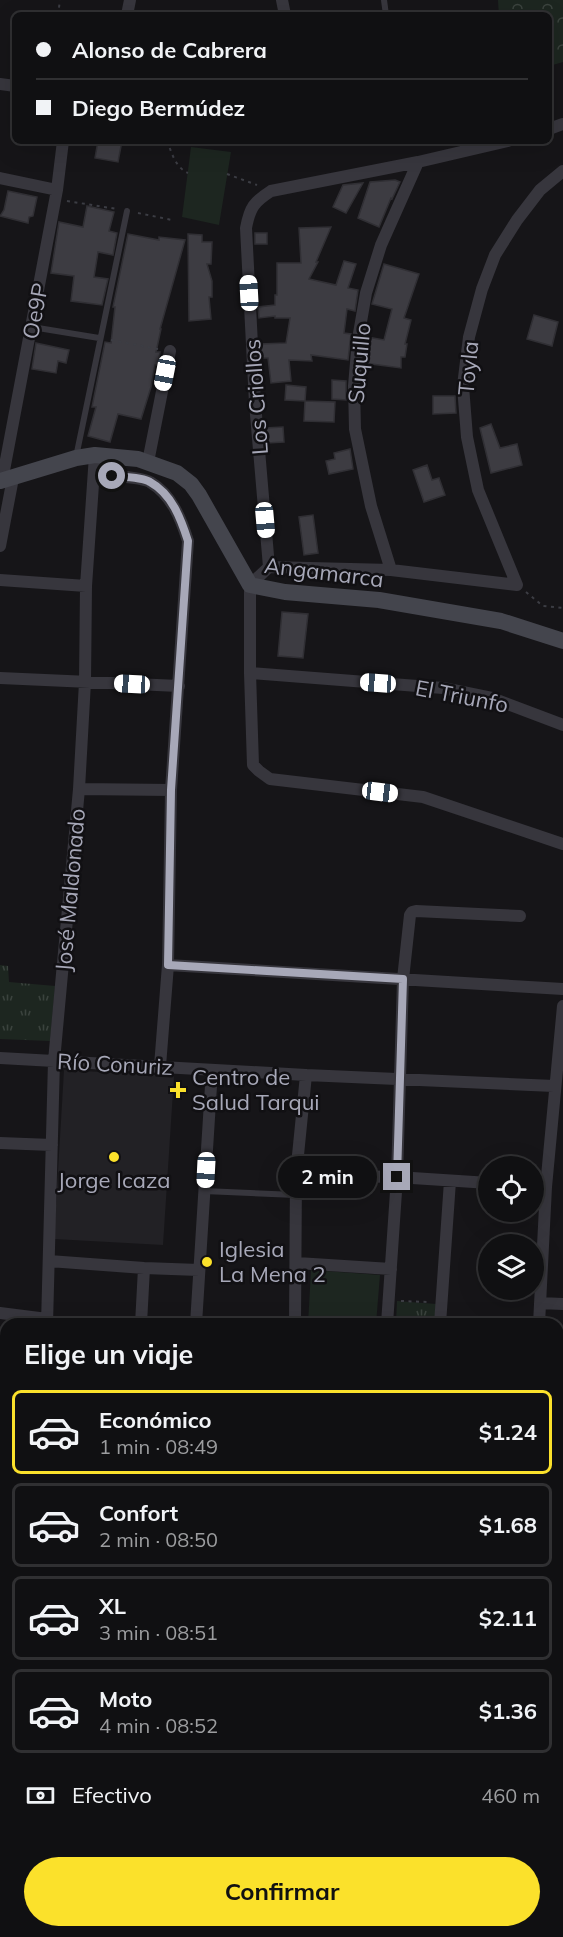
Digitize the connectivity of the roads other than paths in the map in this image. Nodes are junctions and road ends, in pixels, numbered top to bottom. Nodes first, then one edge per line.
1 (63, 144) edge
2 (495, 144) edge
3 (418, 162) junction
4 (563, 171) edge
5 (0, 178) edge
6 (56, 195) junction
7 (127, 211) road end
8 (32, 327) junction
9 (99, 338) junction
10 (170, 351) road end
11 (95, 455) junction
12 (76, 458) junction
13 (148, 462) junction
14 (94, 474) junction
15 (5, 480) edge
16 (0, 546) edge
17 (270, 567) junction
18 (391, 570) junction
19 (0, 580) edge
20 (250, 585) junction
21 (86, 586) junction
22 (563, 642) edge
23 (250, 674) junction
24 (0, 678) edge
25 (85, 682) junction
26 (179, 686) junction
27 (563, 725) edge
28 (79, 789) junction
29 (171, 790) junction
30 (563, 844) edge
31 (520, 916) dead end
32 (168, 965) junction
33 (403, 979) junction
34 (563, 989) edge
35 (563, 1006) edge
36 (0, 1058) edge
37 (54, 1061) junction
38 (160, 1066) junction
39 (212, 1070) junction
40 (563, 1071) edge
41 (306, 1075) junction
42 (400, 1080) junction
43 (554, 1086) junction
44 (0, 1143) edge
45 (52, 1145) junction
46 (544, 1157) edge
47 (296, 1175) junction
48 (397, 1177) junction
49 (450, 1181) junction
50 (478, 1182) edge
51 (204, 1191) junction
52 (296, 1195) junction
53 (540, 1222) edge
54 (49, 1261) junction
55 (297, 1263) junction
56 (144, 1268) junction
57 (391, 1269) junction
58 (199, 1270) junction
59 (540, 1303) junction
60 (563, 1304) edge
61 (0, 1313) edge
62 (26, 1318) edge
63 (47, 1318) edge
64 (141, 1318) edge
65 (196, 1318) edge
66 (295, 1318) edge
67 (388, 1318) edge
68 (440, 1318) edge
69 (539, 1318) edge

1 - 6 street, Oe9P
2 - 3 street
3 - 17 street, Los Criollos
3 - 18 street, Suquillo
4 - 18 street, Toyla
5 - 6 street
6 - 8 street, Oe9P
7 - 9 lane
8 - 9 lane
8 - 15 street, Oe9P
9 - 12 lane
10 - 13 street
11 - 12 street, Angamarca
11 - 13 street, Angamarca
11 - 14 street, José Maldonado
12 - 15 street, Angamarca
13 - 20 street, Angamarca
14 - 21 street, José Maldonado
14 - 26 street
15 - 16 street, Oe9P
17 - 18 street
17 - 20 street
19 - 21 street
20 - 22 street, Angamarca
20 - 23 street
21 - 25 street, José Maldonado
23 - 27 street, El Triunfo
23 - 30 street
24 - 25 street
25 - 26 street
25 - 28 street, José Maldonado
26 - 29 street
28 - 29 street
28 - 37 street, José Maldonado
29 - 32 street
31 - 33 street
32 - 33 street
32 - 38 street
33 - 34 street
33 - 42 street
35 - 43 street
36 - 37 street, Río Conuriz
37 - 38 street, Río Conuriz
37 - 45 street, José Maldonado
38 - 39 street, Río Conuriz
39 - 41 street, Río Conuriz
39 - 51 street
40 - 43 street
41 - 42 street, Río Conuriz
41 - 47 street
42 - 43 street, Río Conuriz
42 - 48 street
43 - 46 street
44 - 45 street
45 - 54 street, José Maldonado
47 - 48 street
47 - 52 street
48 - 49 street
48 - 57 street
49 - 50 street
49 - 68 street
51 - 52 lane
51 - 58 street
52 - 55 street
53 - 59 street
54 - 56 street
54 - 63 street, José Maldonado
55 - 57 street
55 - 66 street
56 - 58 street
56 - 64 street
57 - 67 street
58 - 65 street
59 - 60 street
59 - 69 street
61 - 62 street

